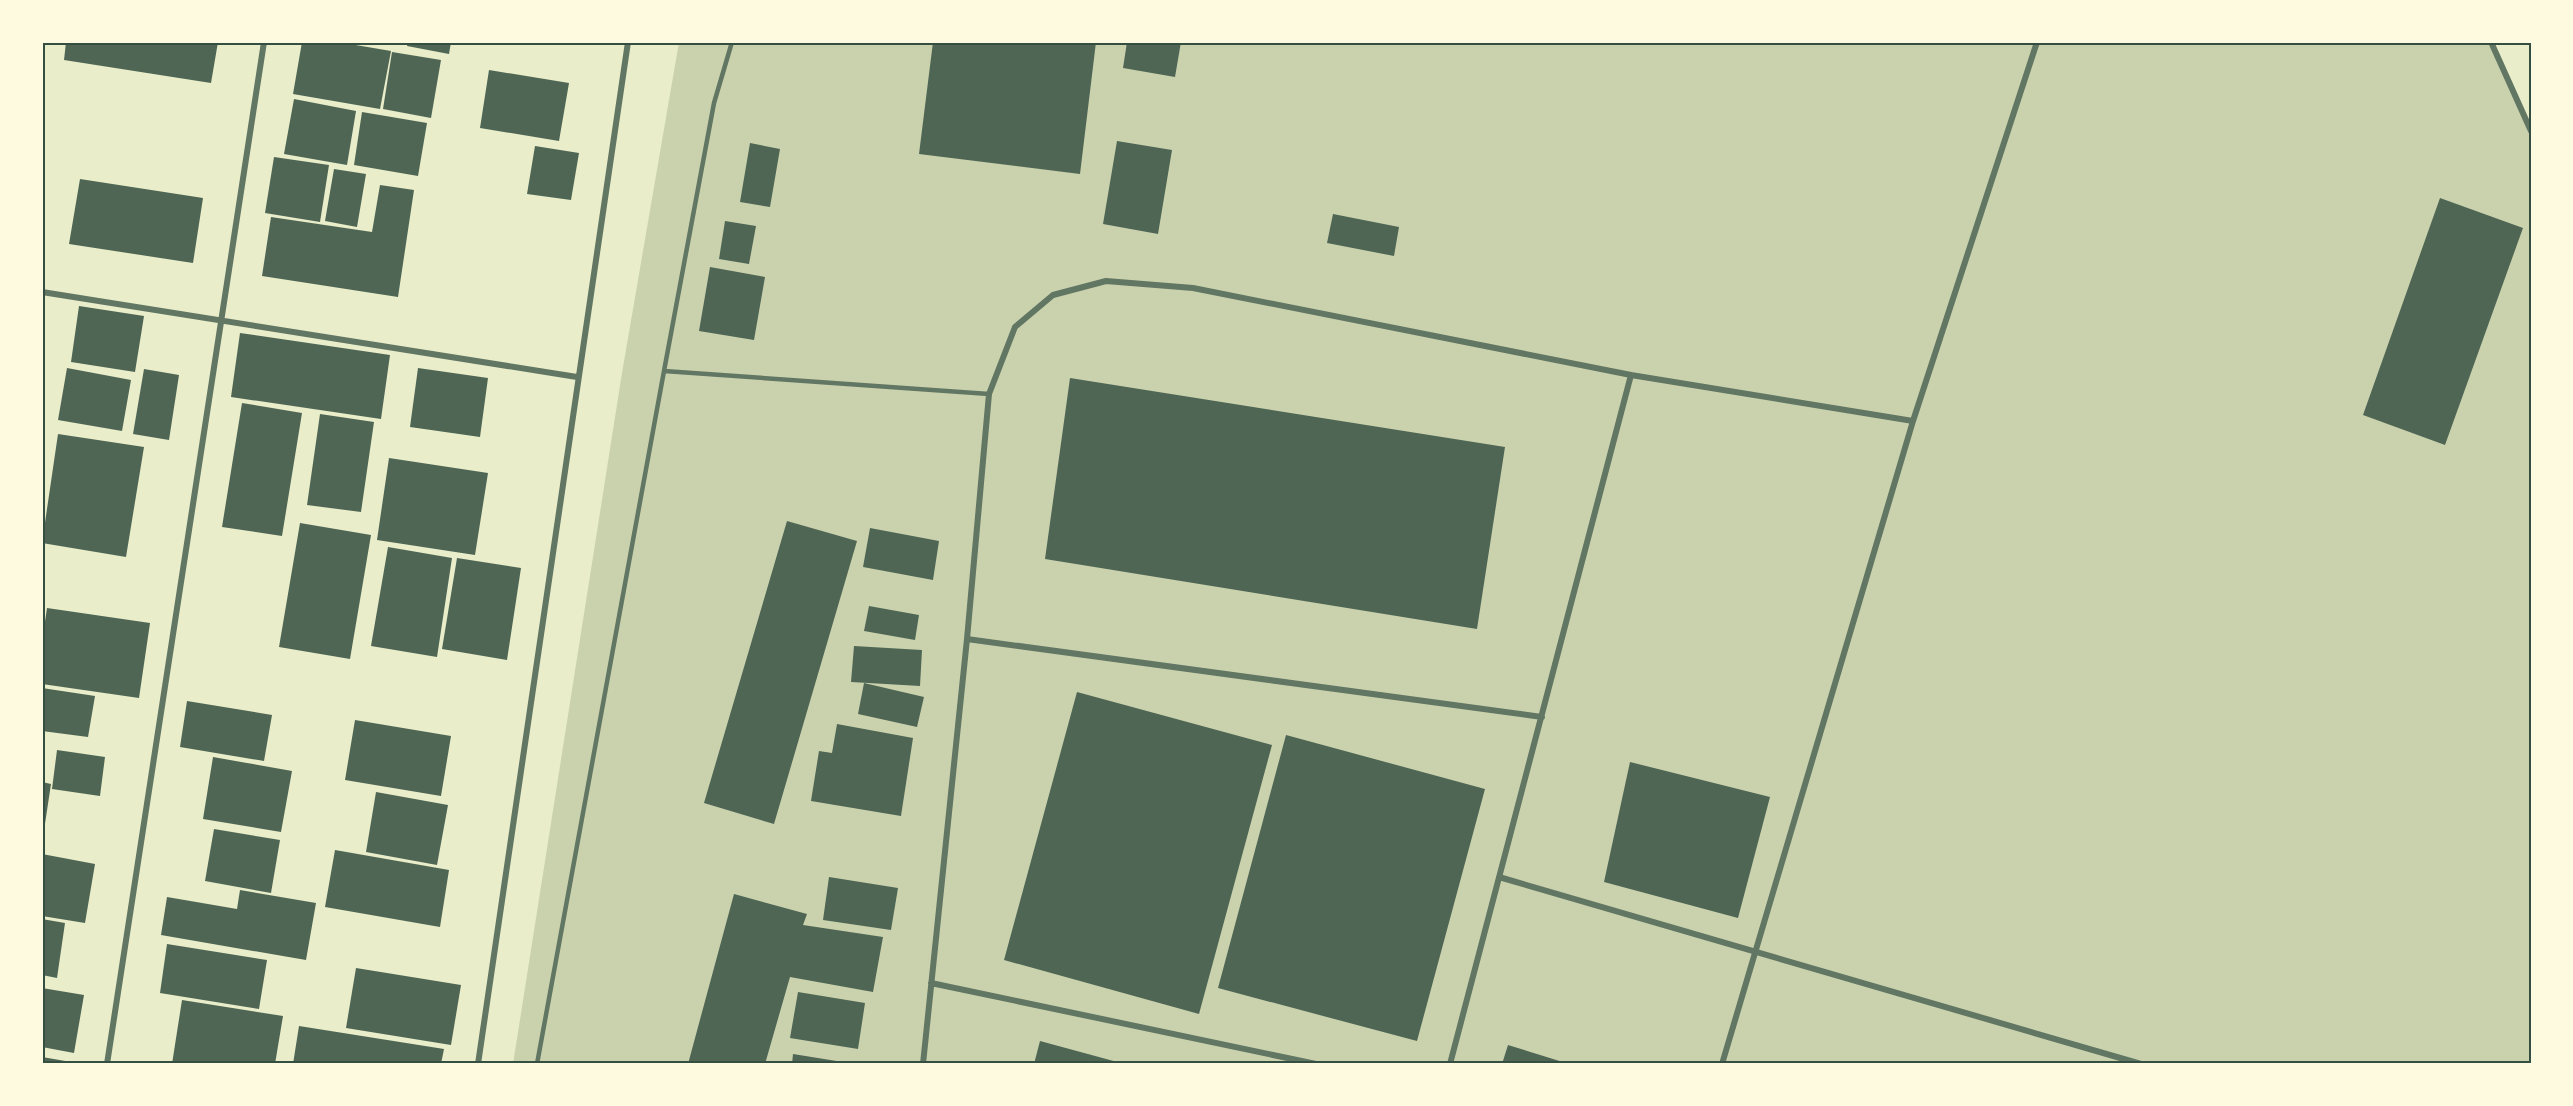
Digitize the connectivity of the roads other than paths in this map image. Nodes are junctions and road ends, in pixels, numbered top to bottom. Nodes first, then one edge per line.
1 (264, 42) edge
2 (628, 42) edge
3 (732, 42) edge
4 (2037, 42) edge
5 (2491, 42) edge
6 (2531, 131) edge
7 (42, 292) edge
8 (220, 321) junction
9 (664, 371) junction
10 (1631, 375) junction
11 (577, 377) junction
12 (988, 394) junction
13 (1913, 422) junction
14 (967, 639) junction
15 (1542, 717) junction
16 (1499, 877) junction
17 (1756, 952) junction
18 (932, 983) junction
19 (107, 1064) edge
20 (478, 1064) edge
21 (537, 1064) edge
22 (923, 1064) edge
23 (1316, 1064) edge
24 (1450, 1064) edge
25 (1722, 1064) edge
26 (2141, 1064) edge

1 - 8 street
2 - 11 street
3 - 9 lane
4 - 13 street
5 - 6 street
7 - 8 street
8 - 11 street
8 - 19 street
9 - 12 lane
9 - 21 lane
10 - 12 street
10 - 13 street
10 - 15 street
11 - 20 street
12 - 14 street
13 - 17 street
14 - 15 street
14 - 18 street
15 - 16 street
16 - 17 street
16 - 24 street
17 - 25 street
17 - 26 street
18 - 22 street
18 - 23 street

